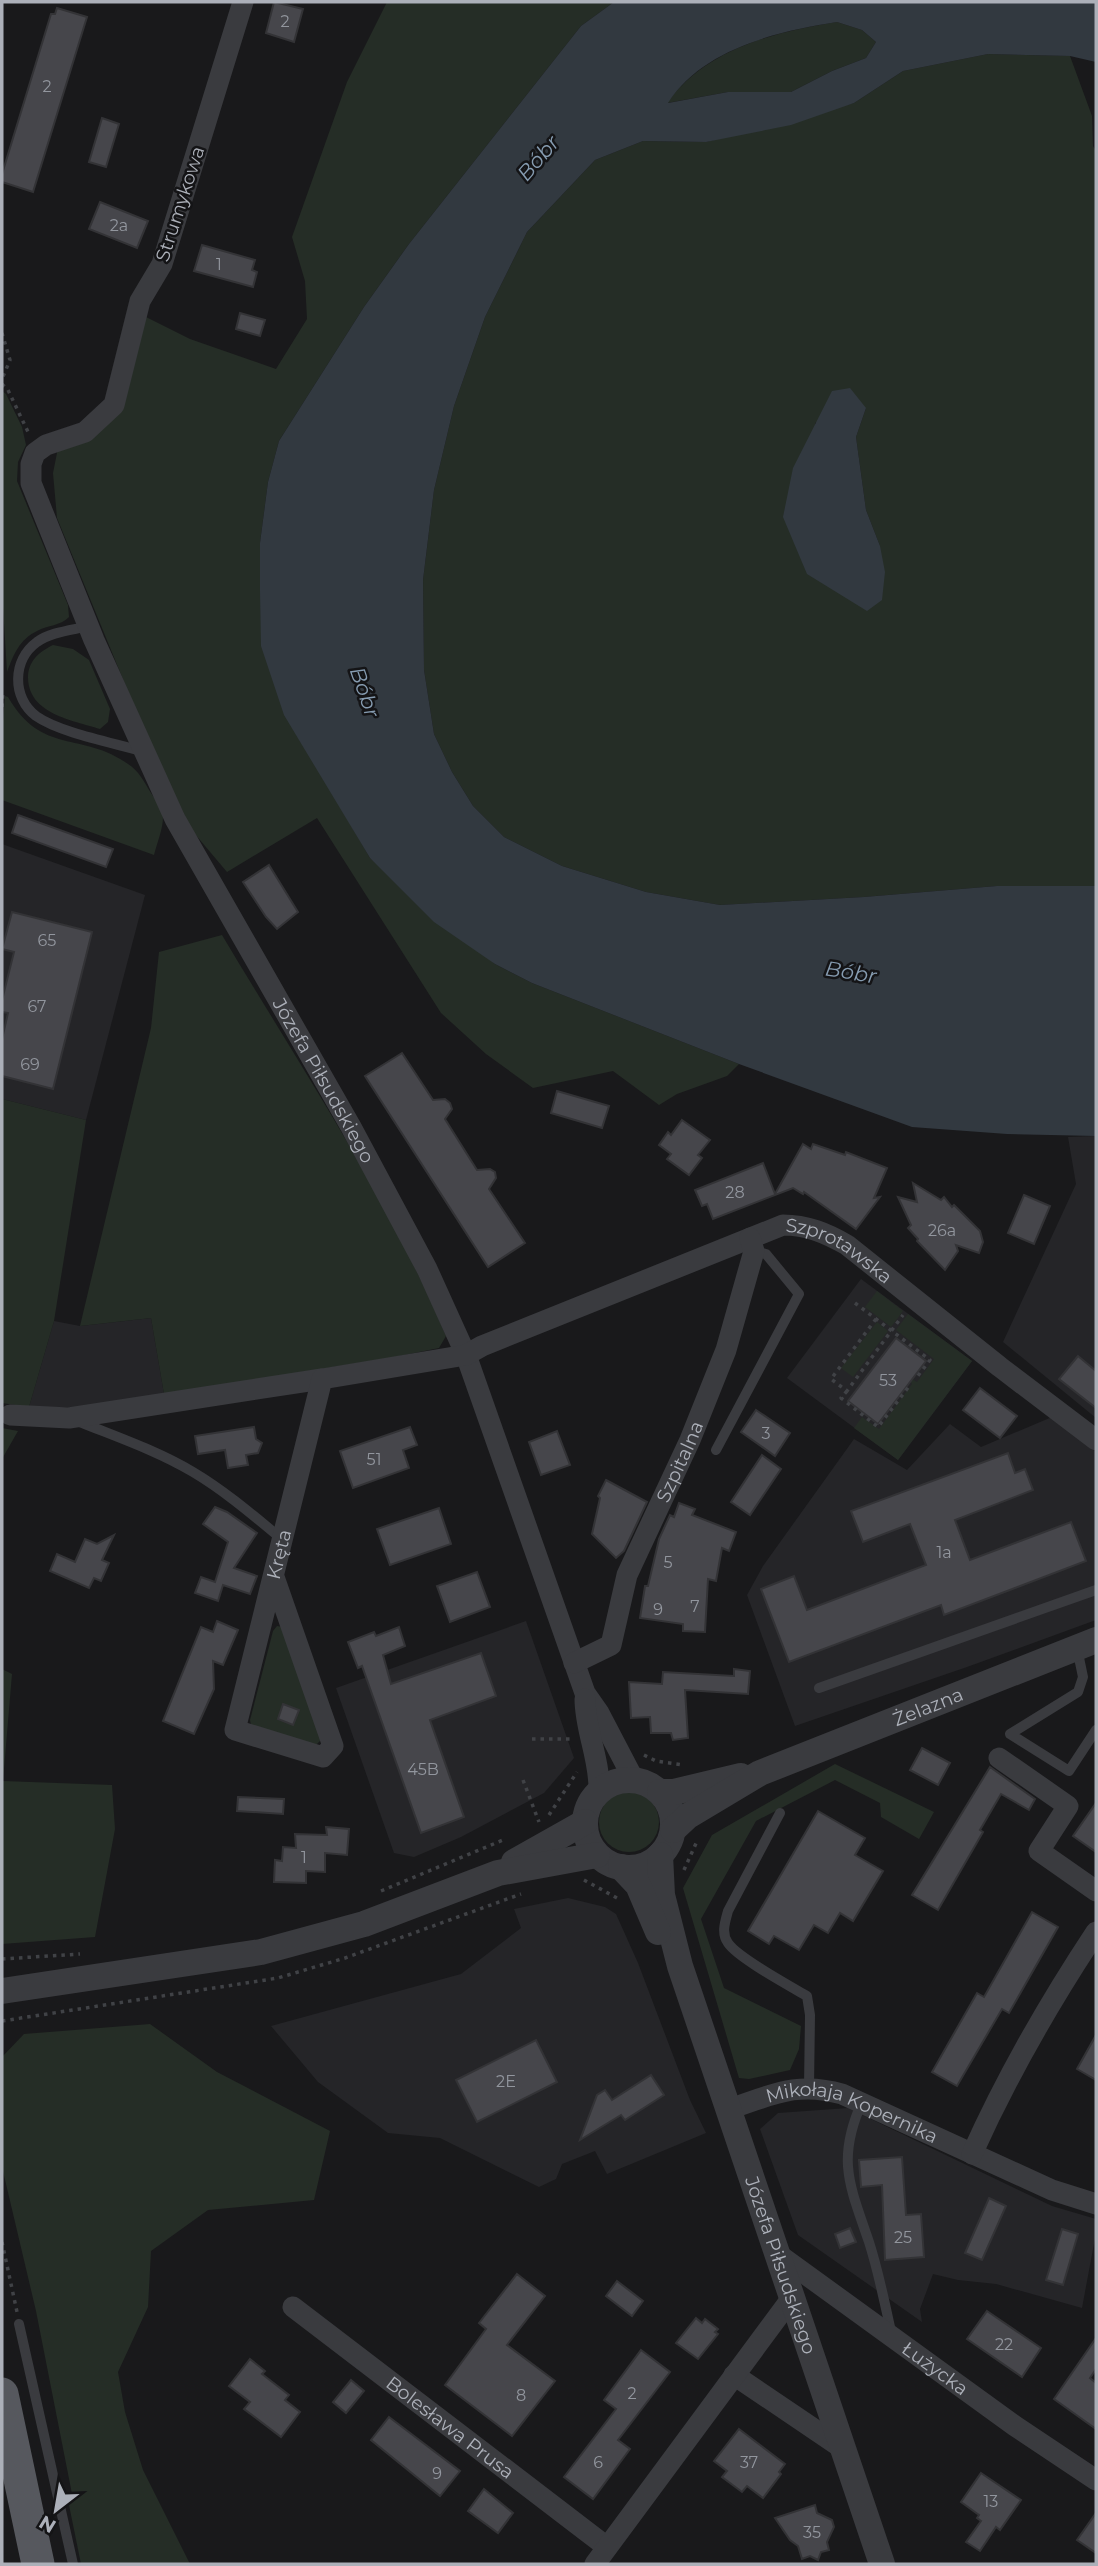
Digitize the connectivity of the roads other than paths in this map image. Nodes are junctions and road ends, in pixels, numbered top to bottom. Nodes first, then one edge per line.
1 (243, 2) edge
2 (31, 482) joint
3 (89, 626) junction
4 (145, 752) junction
5 (752, 1245) junction
6 (466, 1355) junction
7 (322, 1379) junction
8 (10, 1415) dead end
9 (69, 1418) junction
10 (1096, 1440) edge
11 (716, 1450) dead end
12 (283, 1540) junction
13 (274, 1577) junction
14 (1096, 1590) edge
15 (1087, 1644) edge
16 (575, 1663) junction
17 (819, 1688) dead end
18 (585, 1693) junction
19 (1096, 1730) edge
20 (999, 1758) dead end
21 (760, 1773) junction
22 (634, 1780) junction
23 (599, 1791) junction
24 (660, 1792) junction
25 (780, 1813) dead end
26 (585, 1822) junction
27 (673, 1830) junction
28 (597, 1854) junction
29 (660, 1856) junction
30 (621, 1867) junction
31 (498, 1873) junction
32 (1096, 1891) edge
33 (1096, 1932) edge
34 (680, 1966) junction
35 (2, 1991) edge
36 (809, 2087) junction
37 (862, 2102) junction
38 (729, 2109) junction
39 (972, 2154) junction
40 (1093, 2197) edge
41 (775, 2252) junction
42 (791, 2299) junction
43 (293, 2307) dead end
44 (19, 2324) road end
45 (893, 2338) junction
46 (734, 2375) junction
47 (2, 2394) edge
48 (842, 2448) junction
49 (1096, 2480) edge
50 (601, 2556) edge
51 (38, 2564) edge
52 (73, 2564) edge
53 (882, 2564) edge

1 - 2 street, Strumykowa
2 - 3 street, Józefa Piłsudskiego
3 - 4 street, Józefa Piłsudskiego
3 - 4 lane
4 - 6 street, Józefa Piłsudskiego
5 - 6 street, Szprotawska
5 - 10 street, Szprotawska
5 - 11 lane
5 - 16 street, Szpitalna
6 - 7 street
6 - 16 street, Józefa Piłsudskiego
7 - 9 street
7 - 12 street, Kręta
8 - 9 street
9 - 12 lane
12 - 13 street, Kręta
13 - 13 street, Kręta
14 - 17 lane
15 - 19 lane
15 - 21 street, Żelazna
16 - 18 street, Józefa Piłsudskiego
18 - 22 street
18 - 23 street
20 - 32 street
21 - 24 street
21 - 27 street
22 - 23 street
22 - 24 street
23 - 26 street
24 - 27 street
25 - 36 lane
26 - 28 street
26 - 31 street
27 - 29 street
28 - 30 street
28 - 31 street
29 - 30 street
29 - 34 street
30 - 34 street
31 - 35 street
33 - 39 street
34 - 38 street, Józefa Piłsudskiego
36 - 37 street, Mikołaja Kopernika
36 - 38 street, Mikołaja Kopernika
37 - 39 street, Mikołaja Kopernika
37 - 45 lane
38 - 41 street, Józefa Piłsudskiego
39 - 40 street, Mikołaja Kopernika
41 - 42 street, Józefa Piłsudskiego
41 - 45 street, Łużycka
42 - 46 street, Bolesława Prusa
42 - 48 street, Józefa Piłsudskiego
43 - 50 street, Bolesława Prusa
44 - 52 lane
45 - 49 street, Łużycka
46 - 48 street
46 - 50 street, Bolesława Prusa
47 - 51 main road
48 - 53 street, Józefa Piłsudskiego

